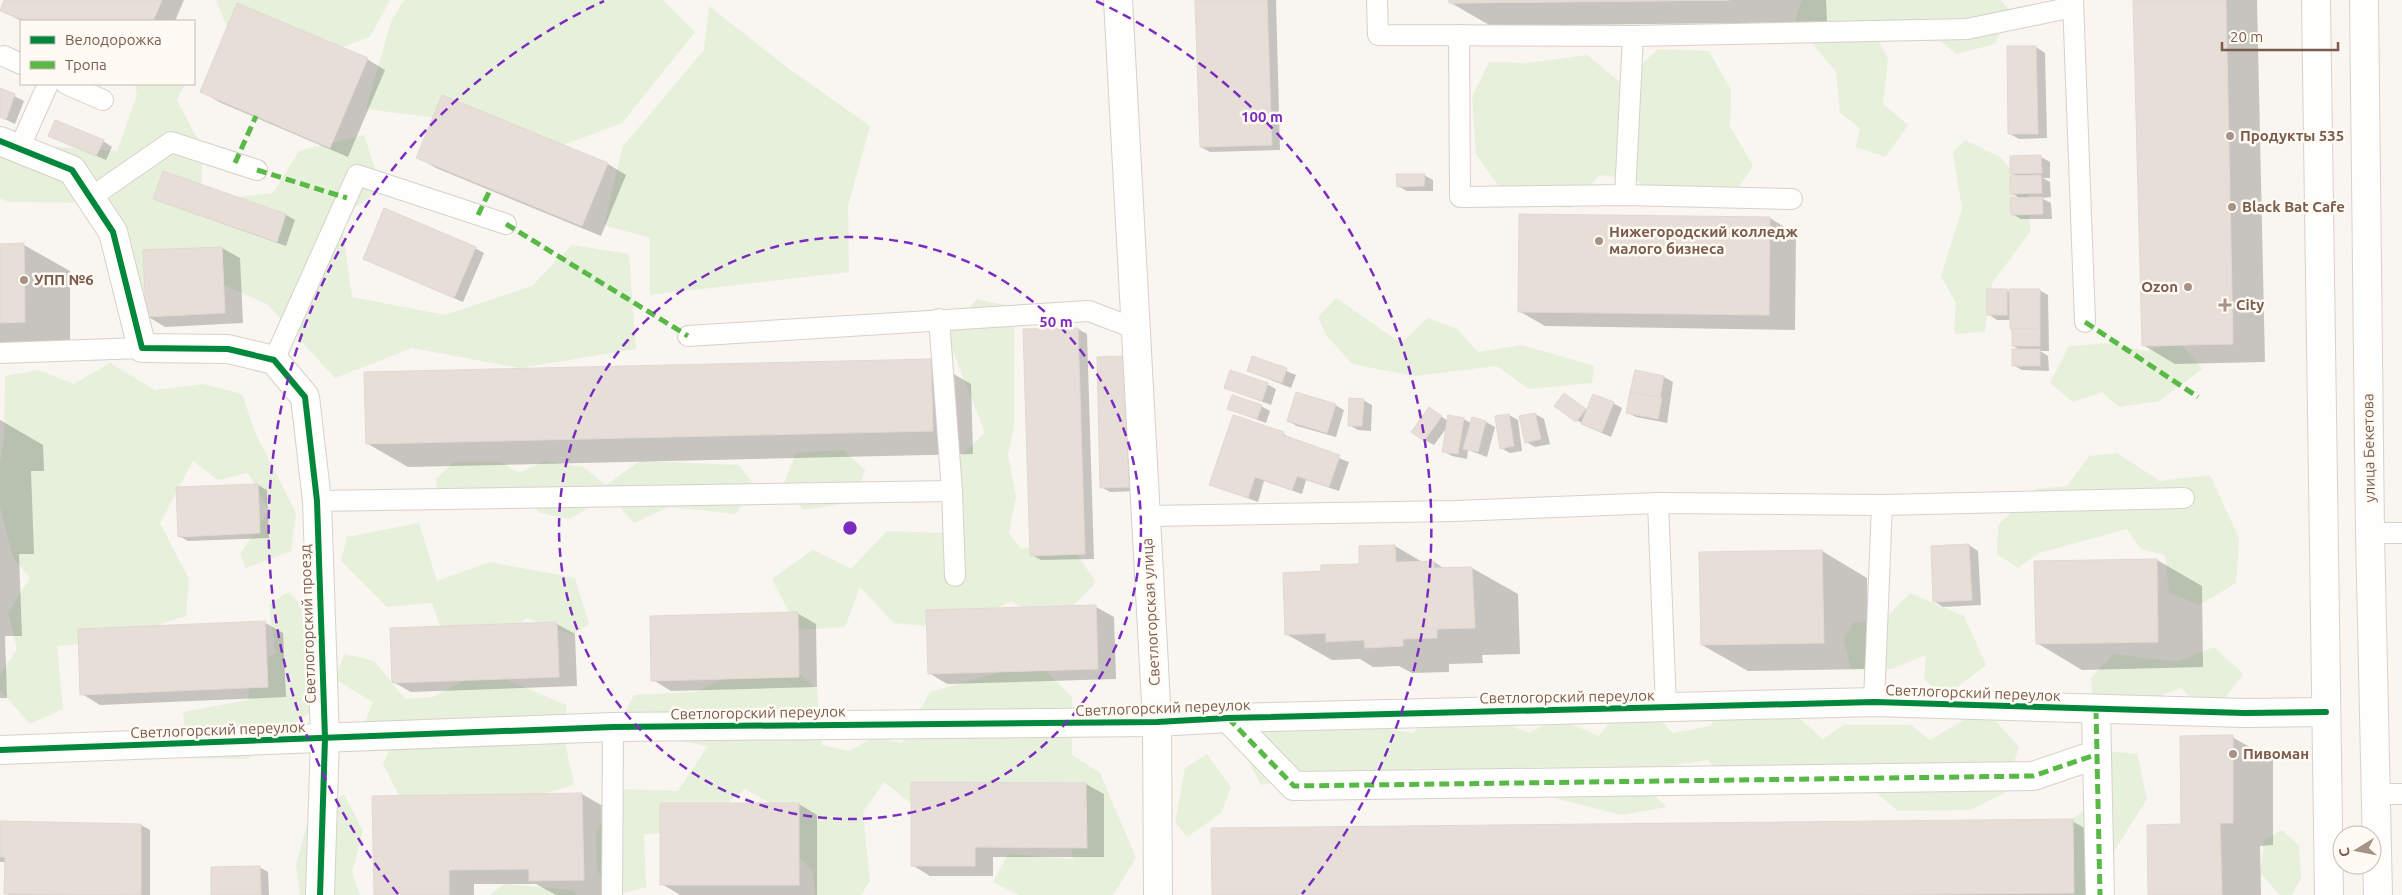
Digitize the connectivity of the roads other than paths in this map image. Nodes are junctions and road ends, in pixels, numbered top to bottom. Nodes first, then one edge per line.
1 (1118, 0) edge
2 (1377, 0) edge
3 (2316, 0) edge
4 (2364, 0) edge
5 (2073, 4) edge
6 (1460, 35) junction
7 (1632, 36) junction
8 (47, 85) edge
9 (68, 85) edge
10 (103, 100) dead end
11 (9, 145) edge
12 (258, 170) dead end
13 (1624, 195) junction
14 (90, 198) junction
15 (1792, 200) dead end
16 (506, 224) dead end
17 (939, 319) junction
18 (2085, 322) dead end
19 (1136, 329) junction
20 (688, 336) dead end
21 (142, 348) junction
22 (0, 353) edge
23 (274, 360) junction
24 (952, 491) junction
25 (2184, 498) dead end
26 (316, 501) junction
27 (1658, 503) junction
28 (1882, 505) junction
29 (1146, 516) junction
30 (2370, 533) junction
31 (2402, 533) edge
32 (955, 576) dead end
33 (1874, 702) junction
34 (1666, 707) junction
35 (2096, 709) junction
36 (2326, 712) junction
37 (1228, 718) junction
38 (1157, 722) junction
39 (613, 727) junction
40 (325, 738) junction
41 (0, 750) edge
42 (2096, 755) junction
43 (2389, 794) edge
44 (320, 895) edge
45 (612, 895) edge
46 (1158, 895) edge
47 (2100, 895) edge
48 (2328, 895) edge
49 (2378, 895) edge

1 - 19 street, Светлогорская улица
2 - 6 lane
3 - 36 street
4 - 30 street, улица Бекетова
5 - 7 lane
5 - 18 lane
6 - 7 lane
6 - 13 lane
7 - 13 lane
8 - 11 lane
9 - 10 lane
11 - 14 street
12 - 14 lane
13 - 15 lane
14 - 21 street
16 - 23 lane
17 - 19 lane
17 - 20 lane
17 - 24 lane
19 - 29 street, Светлогорская улица
21 - 22 lane
21 - 23 street
23 - 26 street, Светлогорский проезд
24 - 26 lane
24 - 32 lane
25 - 28 lane
26 - 40 street, Светлогорский проезд
27 - 28 lane
27 - 29 lane
27 - 34 lane
28 - 33 lane
29 - 38 street, Светлогорская улица
30 - 31 lane
30 - 43 street, улица Бекетова
33 - 34 street, Светлогорский переулок
33 - 35 street, Светлогорский переулок
34 - 37 street, Светлогорский переулок
35 - 36 street, Светлогорский переулок
35 - 42 street
36 - 48 street
37 - 38 street, Светлогорский переулок
37 - 42 street
38 - 39 street, Светлогорский переулок
38 - 46 street, Светлогорская улица
39 - 40 street, Светлогорский переулок
39 - 45 lane
40 - 41 street, Светлогорский переулок
40 - 44 street, Светлогорский проезд
42 - 47 street
43 - 49 street, улица Бекетова

